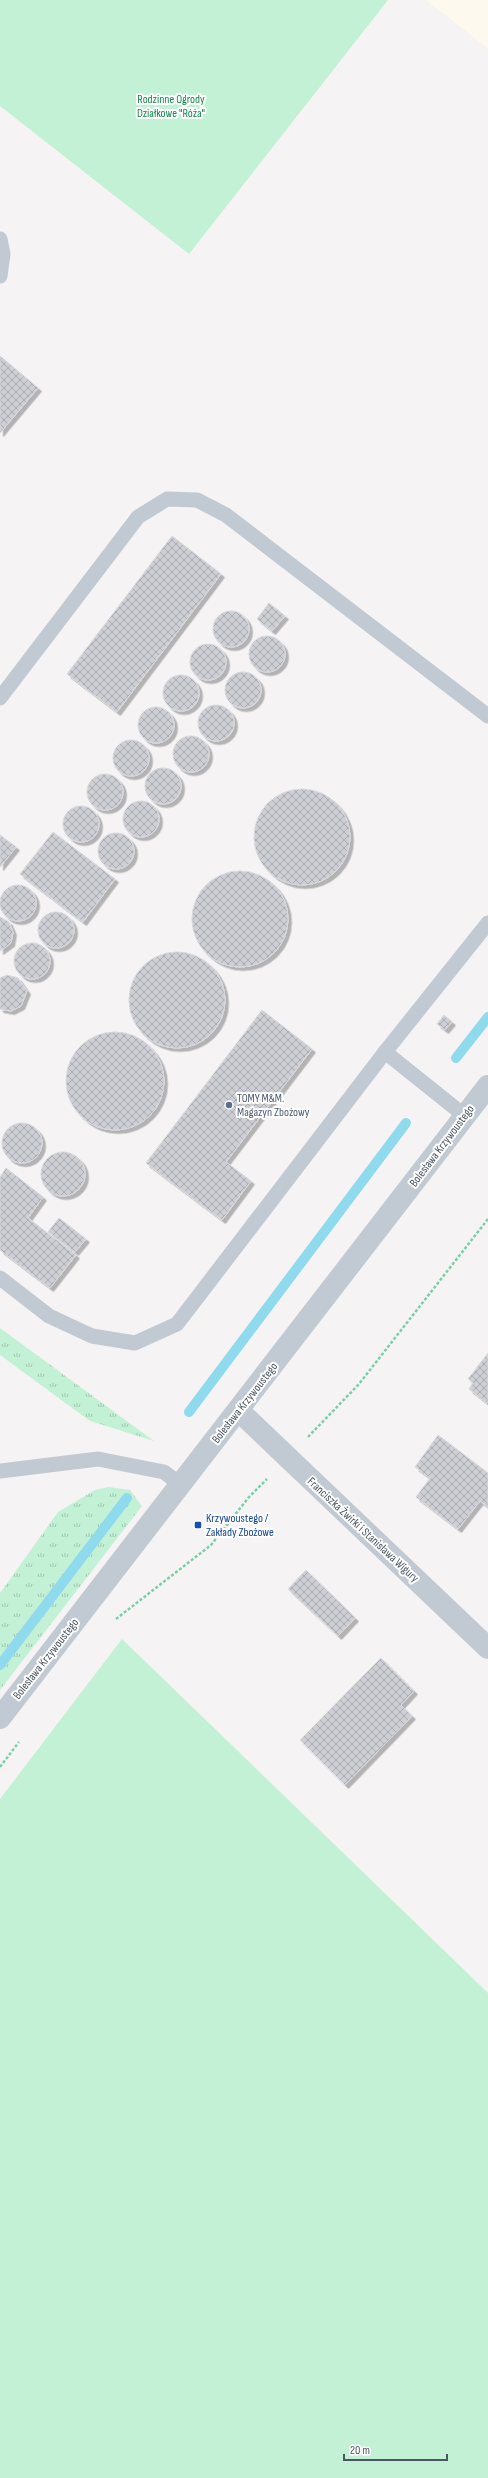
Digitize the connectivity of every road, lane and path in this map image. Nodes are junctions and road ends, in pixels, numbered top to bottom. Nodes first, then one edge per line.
1 (0, 239) edge
2 (0, 276) edge
3 (0, 698) edge
4 (488, 716) edge
5 (488, 923) edge
6 (385, 1052) junction
7 (488, 1086) edge
8 (465, 1116) junction
9 (488, 1219) edge
10 (0, 1278) edge
11 (239, 1411) junction
12 (287, 1459) junction
13 (0, 1471) edge
14 (182, 1485) junction
15 (110, 1623) dead end
16 (485, 1638) edge
17 (0, 1718) edge

1 - 2 lane
3 - 4 lane
5 - 6 lane
6 - 8 lane
6 - 10 lane
7 - 8 street, Bolesława Krzywoustego
8 - 11 street, Bolesława Krzywoustego
9 - 12 path
11 - 12 street, Franciszka Żwirki i Stanisława Wigury
11 - 14 street, Bolesława Krzywoustego
12 - 15 path
12 - 16 street, Franciszka Żwirki i Stanisława Wigury
13 - 14 lane
14 - 17 street, Bolesława Krzywoustego

